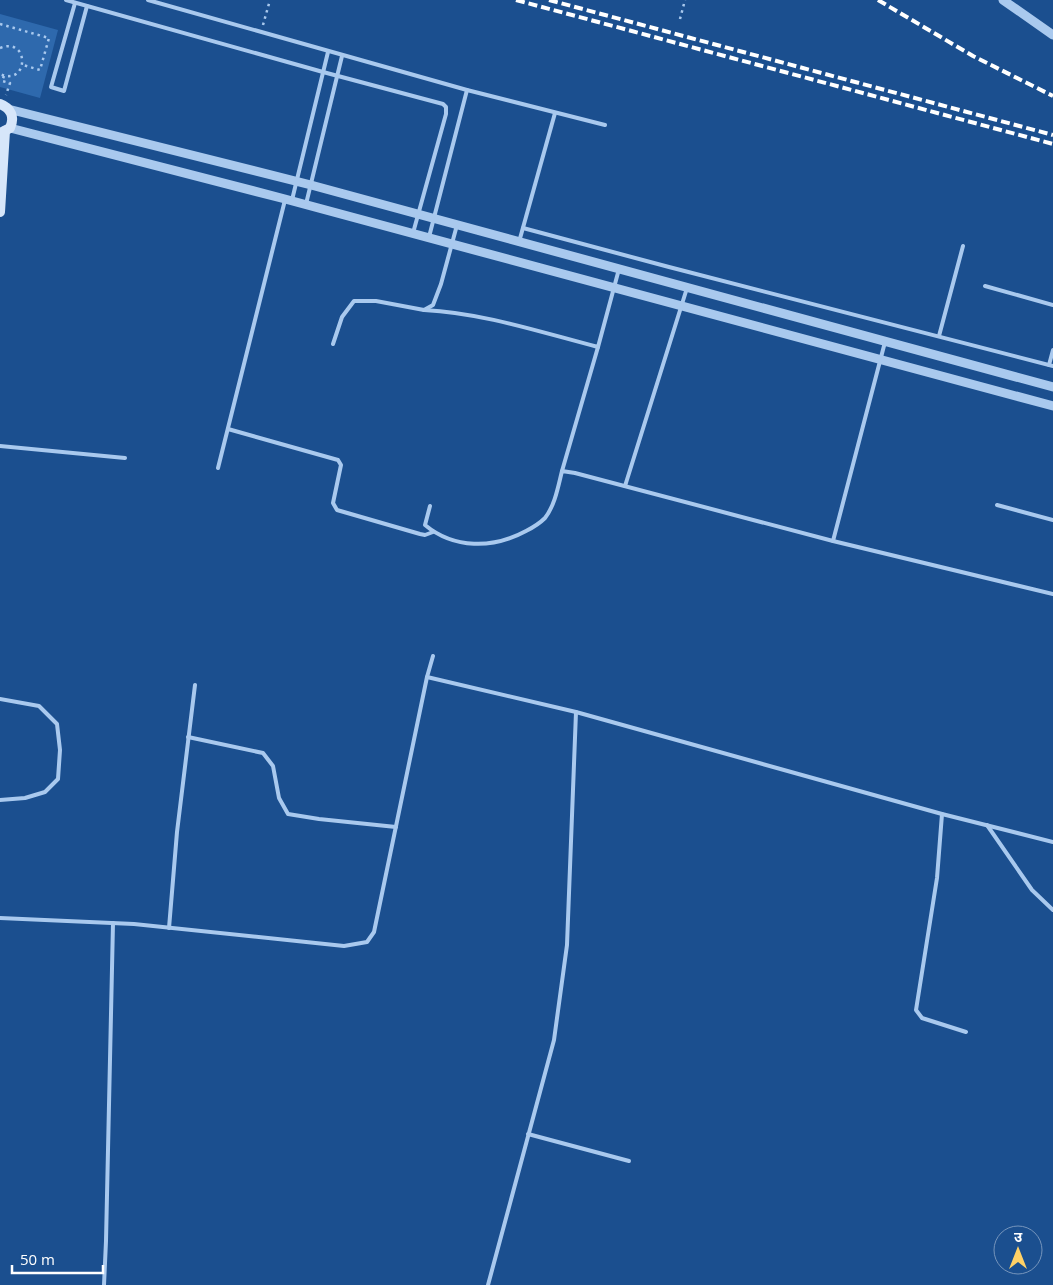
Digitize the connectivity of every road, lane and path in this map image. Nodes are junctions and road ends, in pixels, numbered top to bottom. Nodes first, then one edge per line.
1 (66, 0) edge
2 (148, 0) edge
3 (685, 0) edge
4 (1003, 0) edge
5 (270, 1) edge
6 (75, 2) junction
7 (82, 2) edge
8 (88, 6) junction
9 (680, 19) dead end
10 (0, 24) edge
11 (261, 32) junction
12 (1053, 35) edge
13 (0, 48) edge
14 (328, 52) junction
15 (342, 56) junction
16 (22, 65) junction
17 (323, 72) junction
18 (2, 75) edge
19 (337, 76) junction
20 (1, 80) edge
21 (467, 90) junction
22 (4, 106) edge
23 (555, 113) junction
24 (605, 125) dead end
25 (5, 131) edge
26 (296, 182) junction
27 (311, 185) junction
28 (288, 200) junction
29 (306, 206) junction
30 (0, 212) edge
31 (418, 214) junction
32 (434, 219) junction
33 (457, 225) junction
34 (523, 228) junction
35 (412, 234) junction
36 (429, 238) junction
37 (519, 242) junction
38 (452, 244) junction
39 (963, 246) dead end
40 (619, 269) junction
41 (985, 286) dead end
42 (687, 287) junction
43 (614, 288) junction
44 (1053, 305) edge
45 (681, 307) junction
46 (424, 310) junction
47 (939, 336) junction
48 (886, 341) junction
49 (333, 344) dead end
50 (598, 347) junction
51 (1053, 350) edge
52 (880, 360) junction
53 (1051, 365) edge
54 (1051, 386) edge
55 (1049, 405) edge
56 (228, 429) junction
57 (0, 446) edge
58 (126, 458) dead end
59 (218, 468) dead end
60 (562, 471) junction
61 (625, 486) junction
62 (997, 505) dead end
63 (430, 506) dead end
64 (1053, 520) edge
65 (433, 532) junction
66 (833, 541) junction
67 (1053, 594) edge
68 (433, 656) dead end
69 (427, 677) junction
70 (195, 686) dead end
71 (0, 699) edge
72 (576, 712) junction
73 (188, 737) junction
74 (0, 800) edge
75 (942, 814) junction
76 (987, 825) junction
77 (396, 827) junction
78 (1053, 842) edge
79 (1053, 910) edge
80 (0, 918) edge
81 (113, 923) junction
82 (169, 928) junction
83 (966, 1032) dead end
84 (528, 1134) junction
85 (629, 1161) dead end
86 (104, 1285) edge
87 (488, 1285) edge

1 - 6 lane
2 - 11 lane
3 - 9 path
4 - 12 street
5 - 11 path
6 - 7 lane
6 - 8 lane
7 - 8 lane
8 - 17 lane
10 - 16 path
11 - 14 lane
13 - 16 path
14 - 15 lane
14 - 17 lane
15 - 19 lane
15 - 21 lane
16 - 18 path
17 - 19 lane
17 - 26 lane
18 - 20 path
19 - 27 lane
19 - 31 lane
20 - 22 path
21 - 23 lane
21 - 32 lane
22 - 25 main road
22 - 26 street
23 - 24 lane
23 - 34 lane
25 - 28 street
25 - 30 main road
26 - 27 street
26 - 28 lane
27 - 29 lane
27 - 31 street
28 - 29 street
28 - 56 lane
29 - 35 street
31 - 32 street
31 - 35 lane
32 - 33 street
32 - 36 lane
33 - 37 street
33 - 38 lane
34 - 37 lane
34 - 47 lane
35 - 36 street
36 - 38 street
37 - 40 street
38 - 43 street
38 - 46 lane
39 - 47 lane
40 - 42 street
40 - 43 lane
41 - 44 lane
42 - 45 lane
42 - 48 street
43 - 45 street
43 - 50 lane
45 - 52 street
45 - 61 lane
46 - 49 lane
46 - 50 lane
47 - 53 lane
48 - 52 lane
48 - 54 street
50 - 60 lane
51 - 53 lane
52 - 55 street
52 - 66 lane
54 - 55 street
56 - 59 lane
56 - 65 lane
57 - 58 lane
60 - 61 lane
60 - 65 lane
61 - 66 lane
62 - 64 lane
63 - 65 lane
66 - 67 lane
68 - 69 lane
69 - 72 lane
69 - 77 lane
70 - 73 lane
71 - 74 lane
72 - 75 lane
72 - 84 lane
73 - 77 lane
73 - 82 lane
75 - 76 lane
75 - 83 lane
76 - 78 lane
76 - 79 lane
77 - 82 lane
80 - 81 lane
81 - 82 lane
81 - 86 lane
84 - 85 lane
84 - 87 lane

